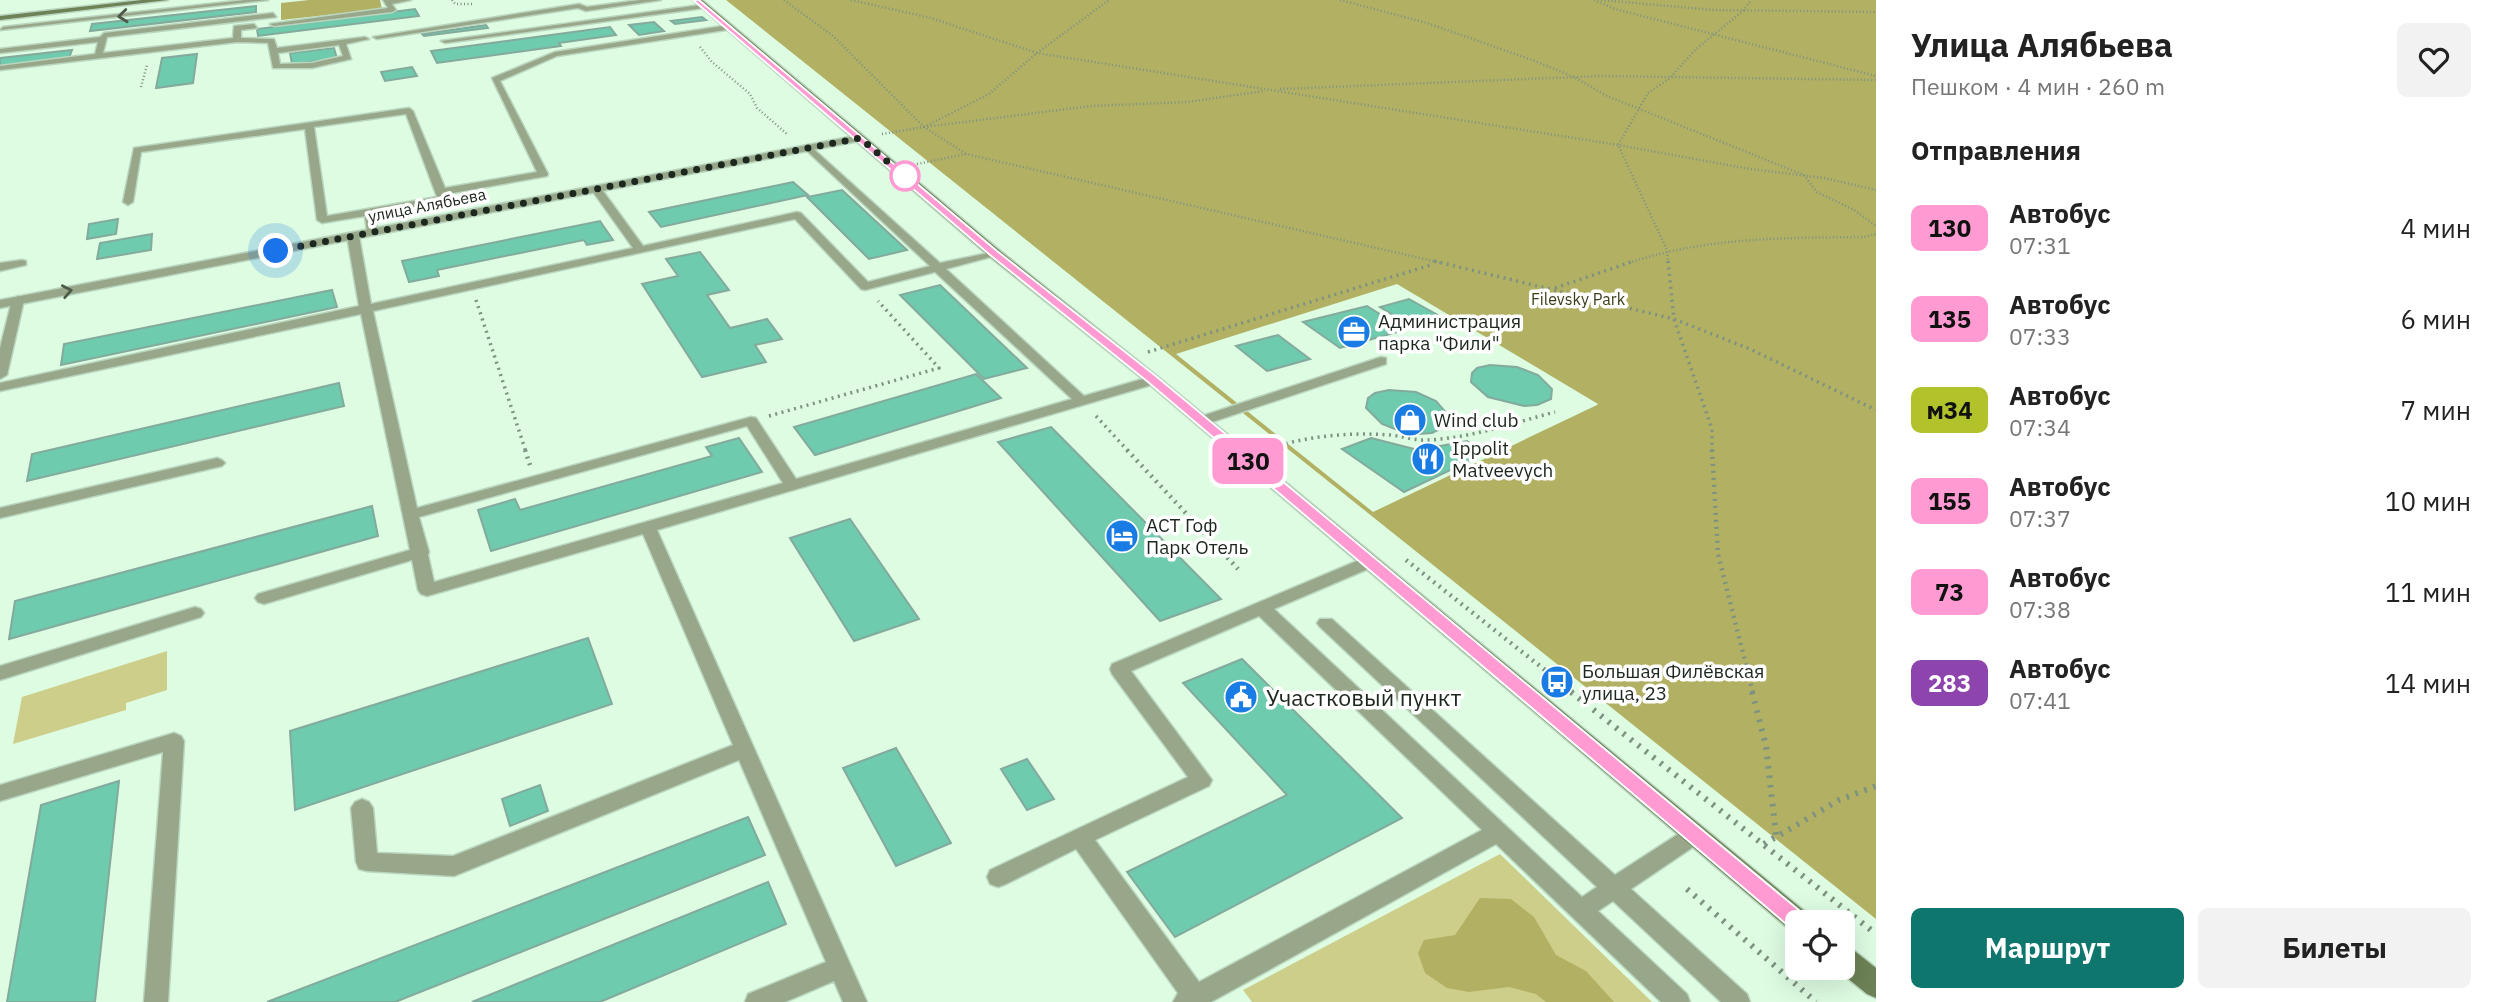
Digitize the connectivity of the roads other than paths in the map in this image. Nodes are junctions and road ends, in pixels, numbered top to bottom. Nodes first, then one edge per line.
1 (119, 0) edge
2 (164, 0) edge
3 (264, 0) edge
4 (271, 0) edge
5 (407, 0) edge
6 (657, 0) edge
7 (387, 1) edge
8 (701, 12) edge
9 (0, 15) edge
10 (274, 19) junction
11 (729, 27) junction
12 (708, 30) junction
13 (1, 31) edge
14 (377, 37) dead end
15 (103, 39) junction
16 (365, 39) dead end
17 (237, 40) junction
18 (445, 41) dead end
19 (342, 43) junction
20 (0, 51) edge
21 (274, 51) junction
22 (98, 56) junction
23 (0, 68) edge
24 (309, 125) junction
25 (860, 138) junction
26 (809, 148) junction
27 (596, 189) junction
28 (441, 192) junction
29 (128, 202) dead end
30 (370, 212) junction
31 (373, 232) junction
32 (353, 236) junction
33 (640, 250) junction
34 (994, 253) junction
35 (22, 263) dead end
36 (0, 267) edge
37 (939, 268) junction
38 (18, 300) junction
39 (0, 304) edge
40 (366, 309) junction
41 (1381, 361) dead end
42 (0, 374) edge
43 (1153, 380) junction
44 (0, 387) edge
45 (1081, 400) junction
46 (1201, 421) junction
47 (217, 463) dead end
48 (792, 485) junction
49 (0, 513) edge
50 (412, 514) junction
51 (648, 527) junction
52 (421, 552) junction
53 (1369, 562) junction
54 (264, 598) dead end
55 (1263, 609) junction
56 (195, 613) dead end
57 (1326, 623) dead end
58 (0, 673) edge
59 (745, 750) junction
60 (0, 793) edge
61 (362, 808) dead end
62 (1499, 832) junction
63 (1694, 835) junction
64 (1080, 837) junction
65 (998, 877) dead end
66 (1615, 888) junction
67 (1581, 910) junction
68 (1785, 910) edge
69 (840, 967) junction
70 (1855, 968) edge
71 (1876, 985) edge
72 (1193, 1000) edge
73 (156, 1002) edge
74 (757, 1002) edge
75 (855, 1002) edge
76 (1678, 1002) edge
77 (1738, 1002) edge

1 - 9 main road
2 - 9 main road
3 -> 13 lane
4 - 10 lane
5 - 7 lane
6 - 14 lane
7 - 10 lane
8 - 11 main road
8 - 12 lane
8 - 18 lane
10 - 15 lane
10 - 17 lane
11 - 12 lane
11 - 25 main road
12 - 28 lane
15 - 20 lane
15 - 22 lane
16 - 19 lane
17 - 21 lane
17 - 22 lane
19 - 21 lane
19 - 21 lane
22 - 23 lane
24 - 28 lane
24 - 29 lane
24 - 30 lane
25 - 26 street, улица Алябьева
25 - 34 main road
26 - 27 street, улица Алябьева
26 - 37 lane
27 - 31 street, улица Алябьева
27 - 33 lane
28 - 30 lane
30 - 31 lane
31 - 32 street, улица Алябьева
38 -> 32 street, улица Алябьева
32 - 40 lane
33 - 37 lane
33 - 40 lane
34 - 37 lane
34 - 43 main road
35 - 36 lane
37 - 45 lane
38 - 39 street, улица Алябьева
38 - 42 lane
40 - 44 lane
40 - 50 lane
41 - 46 lane
43 - 45 lane
43 - 46 main road
45 - 48 lane
46 - 53 main road
47 - 49 lane
48 - 50 lane
48 - 51 lane
50 - 52 lane
51 - 52 lane
51 - 59 lane
52 - 54 lane
53 - 55 lane
53 - 63 main road
55 - 62 lane
55 - 64 lane
56 - 58 lane
57 - 66 lane
59 - 61 lane
59 - 69 lane
60 - 73 lane
62 - 67 lane
62 - 72 lane
63 - 66 lane
63 - 68 main road
64 - 65 lane
64 - 72 lane
66 - 67 lane
66 - 77 lane
67 - 76 lane
69 - 74 lane
69 - 75 lane
70 - 71 main road

